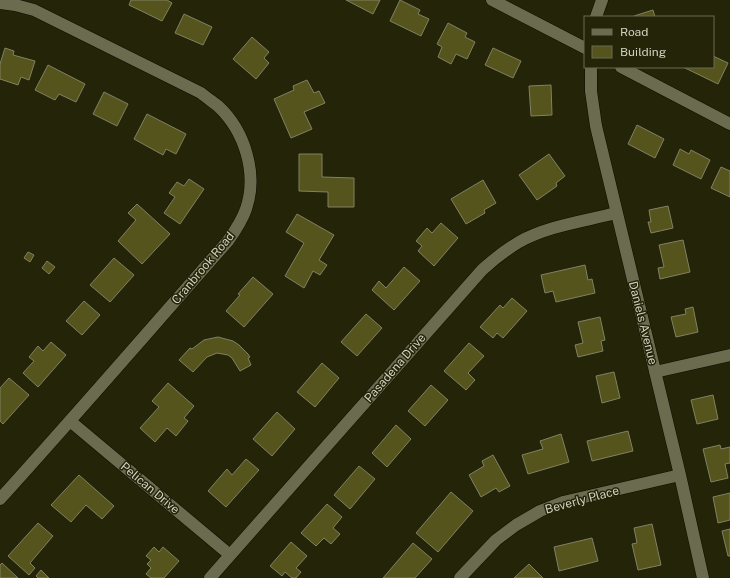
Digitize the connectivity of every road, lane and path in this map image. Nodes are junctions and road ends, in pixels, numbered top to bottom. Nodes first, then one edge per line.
1 (492, 0) edge
2 (602, 0) edge
3 (0, 3) edge
4 (596, 16) edge
5 (584, 47) edge
6 (591, 68) edge
7 (623, 68) edge
8 (730, 124) edge
9 (616, 213) junction
10 (730, 355) edge
11 (655, 372) junction
12 (70, 421) junction
13 (680, 475) junction
14 (0, 499) edge
15 (230, 556) junction
16 (210, 578) edge
17 (460, 578) edge
18 (703, 578) edge

1 - 5 street
2 - 4 street
3 - 12 street, Cranbrook Road
6 - 9 street, Daniels Avenue
7 - 8 street
9 - 11 street, Daniels Avenue
9 - 15 street, Pasadena Drive
10 - 11 street
11 - 13 street, Daniels Avenue
12 - 14 street, Cranbrook Road
12 - 15 street, Pelican Drive
13 - 17 street, Beverly Place
13 - 18 street, Daniels Avenue
15 - 16 street, Pasadena Drive

